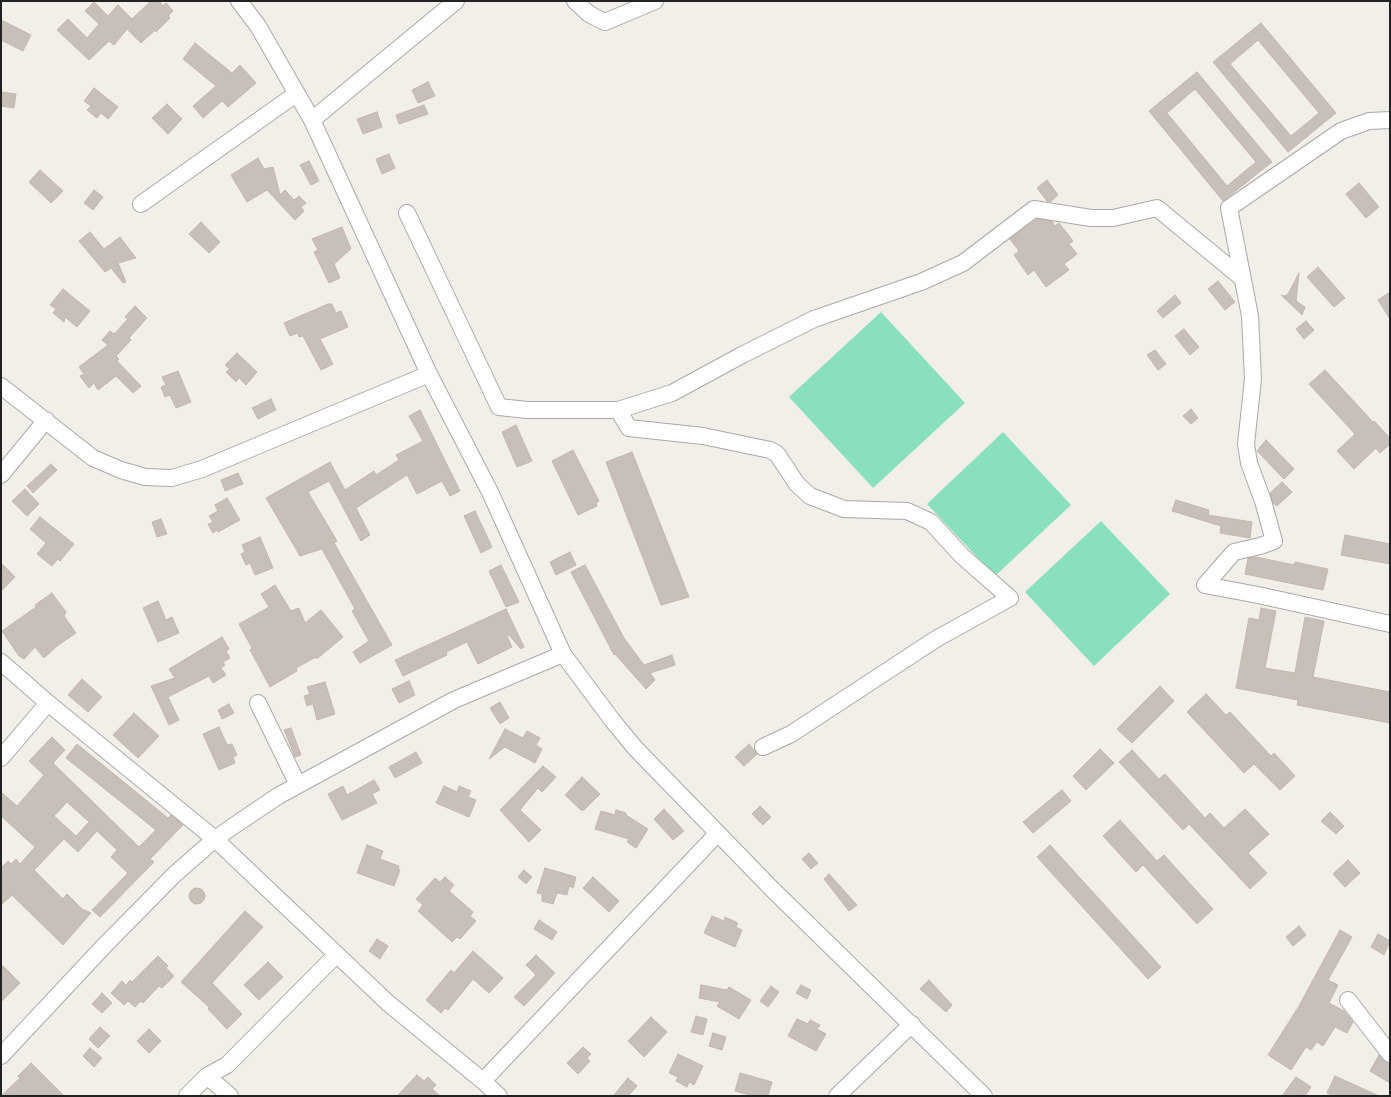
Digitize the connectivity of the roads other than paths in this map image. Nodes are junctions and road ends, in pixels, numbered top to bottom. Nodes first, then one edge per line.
1 (239, 1) edge
2 (456, 1) edge
3 (575, 1) edge
4 (655, 1) edge
5 (296, 94) junction
6 (312, 120) junction
7 (1390, 120) edge
8 (141, 204) dead end
9 (407, 213) dead end
10 (1242, 278) junction
11 (429, 374) junction
12 (1, 386) edge
13 (618, 410) junction
14 (46, 420) junction
15 (1, 475) edge
16 (1390, 624) edge
17 (564, 654) junction
18 (1, 662) edge
19 (258, 703) dead end
20 (48, 704) junction
21 (764, 747) dead end
22 (1, 758) edge
23 (298, 786) junction
24 (717, 834) junction
25 (215, 839) junction
26 (336, 955) junction
27 (1348, 1000) dead end
28 (912, 1024) junction
29 (1390, 1054) edge
30 (1, 1056) edge
31 (207, 1076) junction
32 (483, 1081) junction
33 (187, 1096) edge
34 (230, 1096) edge
35 (498, 1096) edge
36 (838, 1096) edge
37 (984, 1096) edge

1 - 5 street
2 - 6 street
3 - 4 street
5 - 6 street
5 - 8 street
6 - 11 street
7 - 10 street
9 - 13 street
10 - 13 street
10 - 16 street
11 - 14 street
11 - 17 street
12 - 14 street
13 - 21 street
14 - 15 street
17 - 23 street
17 - 24 street
18 - 20 street
19 - 23 street
20 - 22 street
20 - 25 street
23 - 25 street
24 - 28 street
24 - 32 street
25 - 26 street
25 - 30 street
26 - 31 street
26 - 32 street
27 - 29 street
28 - 36 street
28 - 37 street
31 - 33 street
31 - 34 street
32 - 35 street

